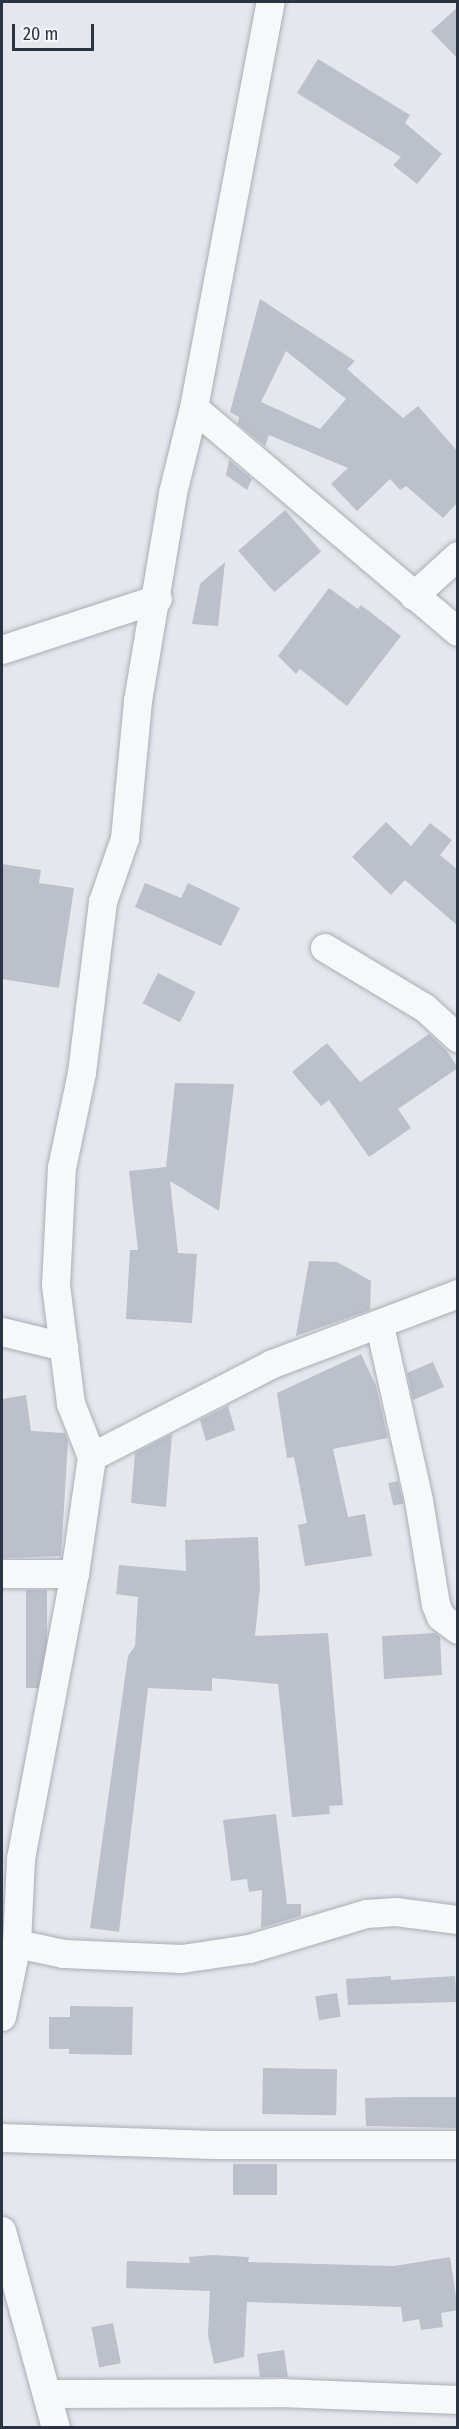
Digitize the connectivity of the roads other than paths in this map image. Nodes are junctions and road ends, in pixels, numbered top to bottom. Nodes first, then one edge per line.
1 (271, 2) edge
2 (194, 408) junction
3 (458, 555) edge
4 (414, 596) junction
5 (158, 599) junction
6 (458, 632) edge
7 (2, 650) edge
8 (325, 948) dead end
9 (458, 1038) edge
10 (458, 1294) edge
11 (380, 1326) junction
12 (2, 1332) edge
13 (64, 1347) junction
14 (92, 1457) junction
15 (2, 1574) edge
16 (75, 1574) junction
17 (458, 1630) edge
18 (11, 1858) edge
19 (458, 1920) edge
20 (17, 1944) junction
21 (2, 2017) edge
22 (2, 2138) edge
23 (458, 2145) edge
24 (3, 2244) edge
25 (48, 2394) junction
26 (458, 2400) edge
27 (56, 2427) edge

1 - 2 street
2 - 4 street
2 - 5 street
3 - 4 street
4 - 6 street
5 - 7 street
5 - 13 street
8 - 9 street
10 - 11 street
11 - 14 street
11 - 17 street
12 - 13 street
13 - 14 street
14 - 16 street
15 - 16 street
16 - 18 street
18 - 20 street
19 - 20 street
20 - 21 street
22 - 23 street
24 - 25 street
25 - 26 street
25 - 27 street

